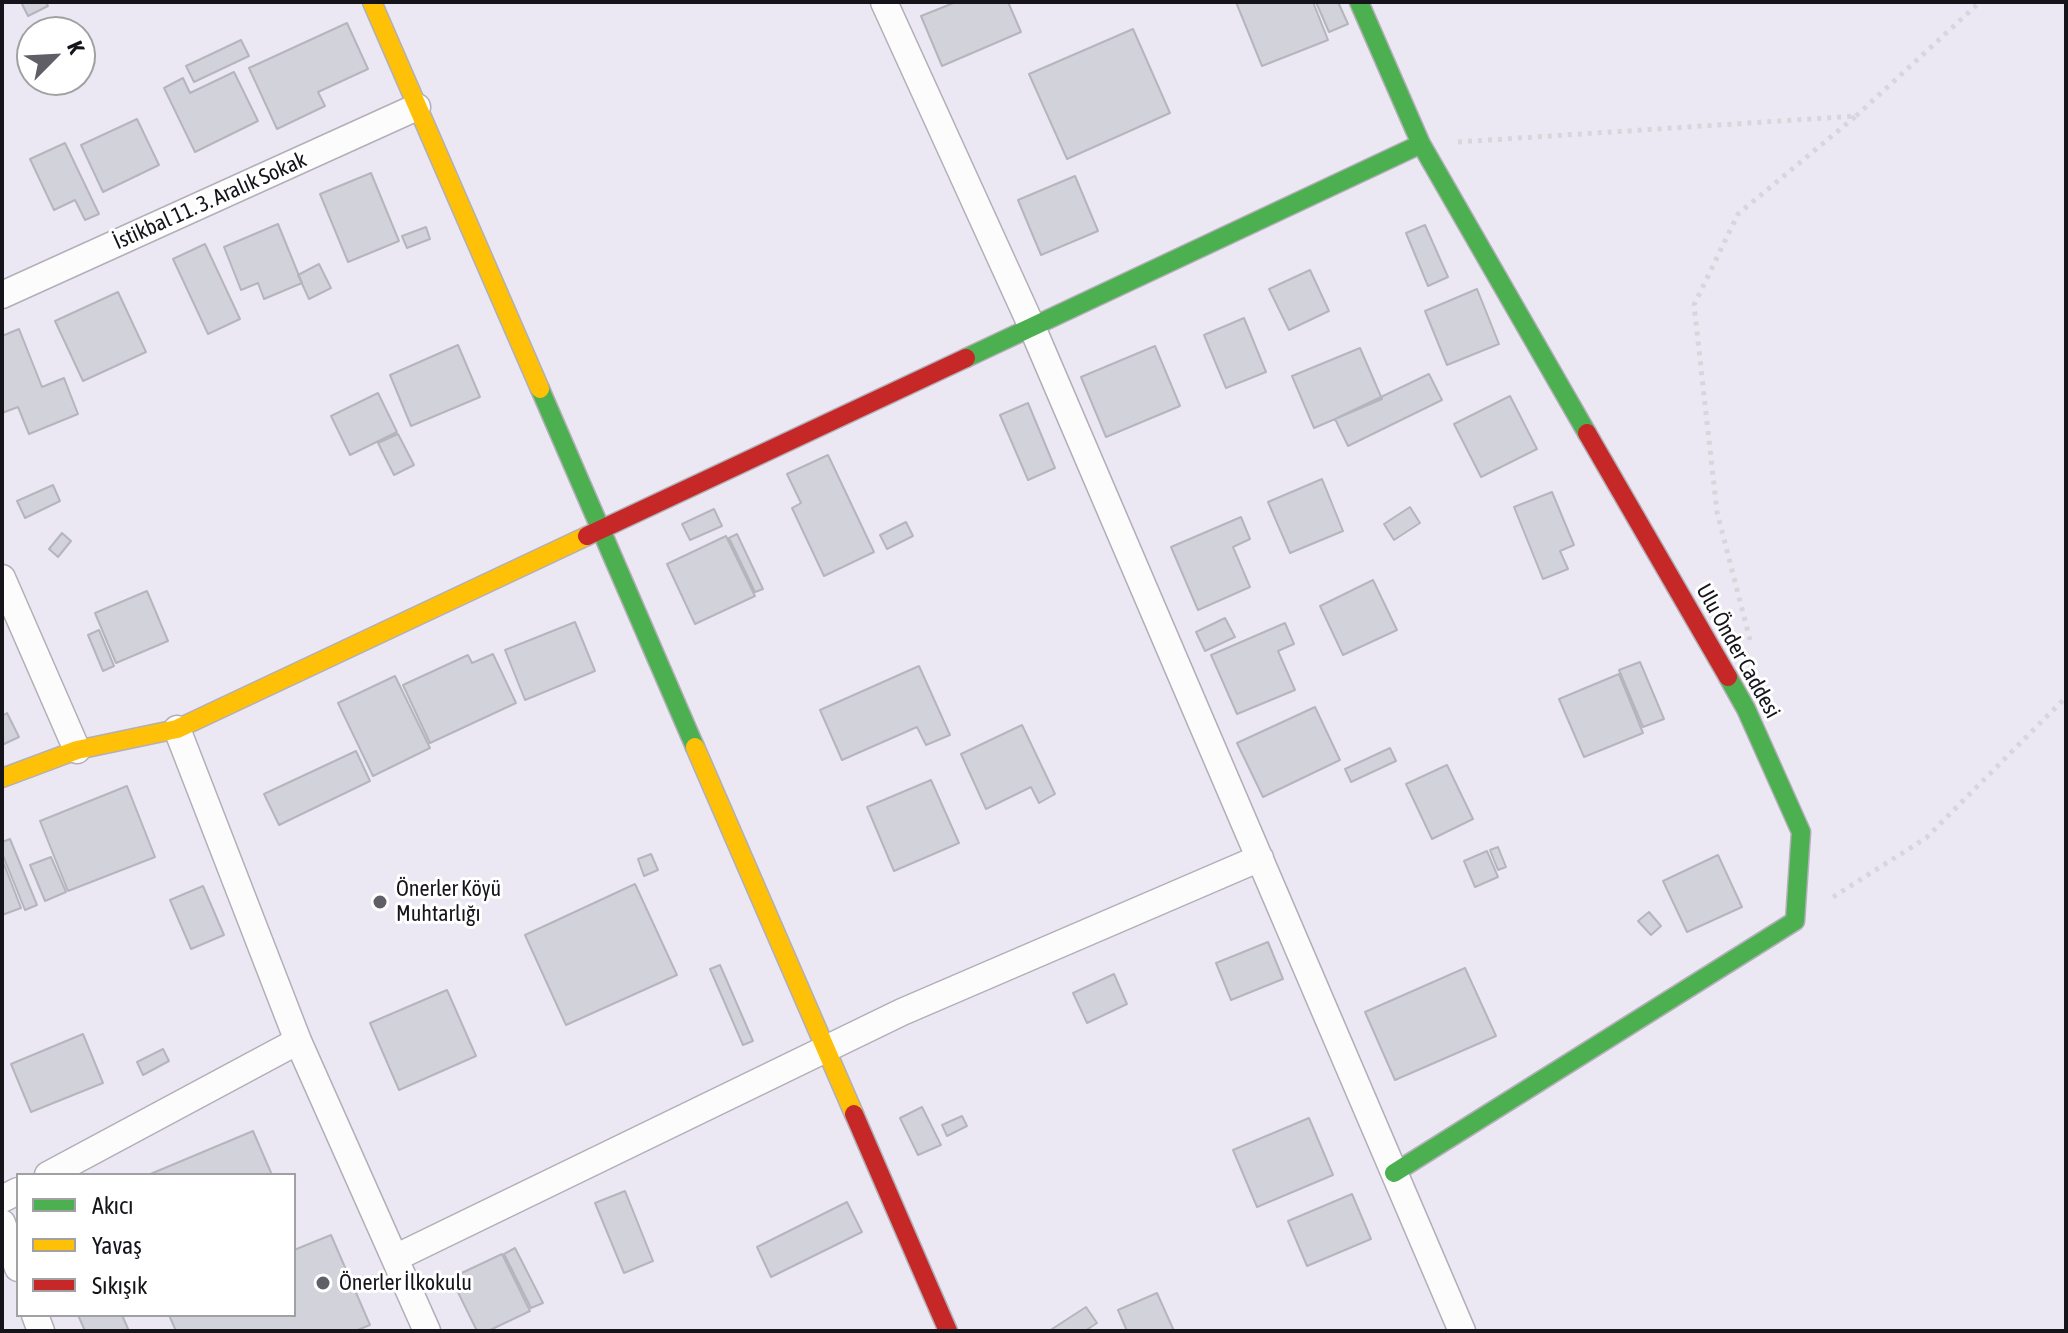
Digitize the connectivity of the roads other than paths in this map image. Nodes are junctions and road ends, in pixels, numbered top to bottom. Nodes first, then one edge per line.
1 (372, 2) edge
2 (884, 2) edge
3 (1359, 2) edge
4 (417, 107) junction
5 (1421, 144) junction
6 (2, 295) edge
7 (1032, 327) junction
8 (600, 530) junction
9 (2, 578) edge
10 (177, 729) junction
11 (77, 750) junction
12 (2, 778) edge
13 (1260, 858) junction
14 (298, 1041) junction
15 (826, 1051) junction
16 (52, 1173) edge
17 (1394, 1173) junction
18 (2, 1223) edge
19 (395, 1258) junction
20 (16, 1262) edge
21 (427, 1331) edge
22 (948, 1331) edge
23 (1462, 1331) edge

1 - 4 street
2 - 7 street
3 - 5 street, Ulu Önder Caddesi
4 - 6 street, İstikbal 11. 3. Aralık Sokak
4 - 8 street
5 - 7 street
5 - 17 street, Ulu Önder Caddesi
7 - 8 street
7 - 13 street
8 - 10 street
8 - 15 street
9 - 11 street
10 - 11 street
10 - 14 street
11 - 12 street
13 - 15 street
13 - 17 street
14 - 16 street
14 - 19 street
15 - 19 street
15 - 22 street
17 - 23 street
18 - 20 street
19 - 21 street

